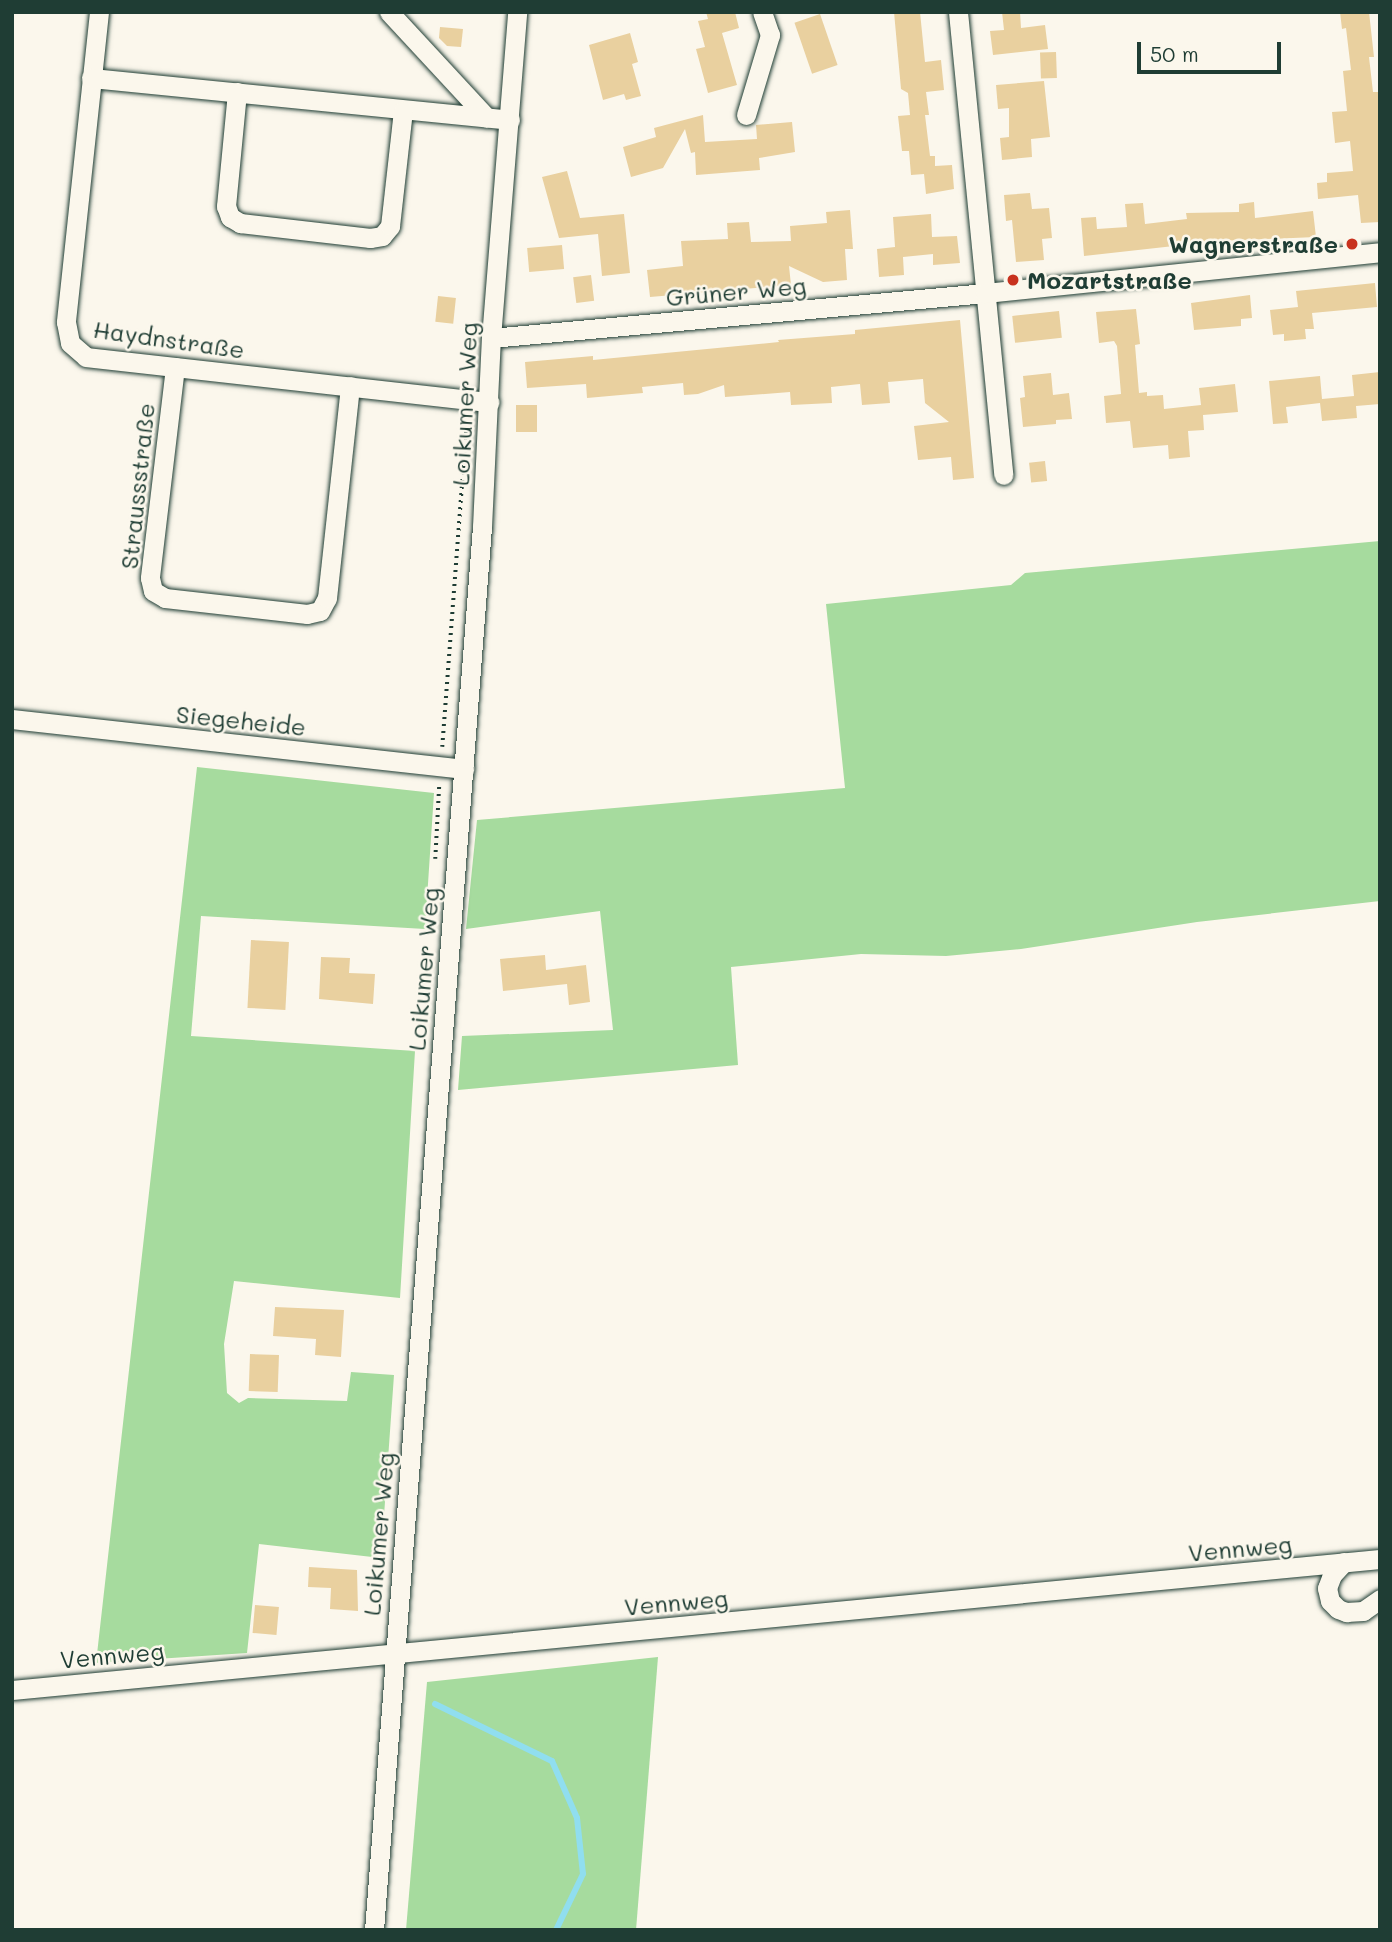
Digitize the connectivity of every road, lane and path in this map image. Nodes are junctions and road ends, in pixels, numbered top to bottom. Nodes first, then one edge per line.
1 (99, 12) edge
2 (389, 12) edge
3 (517, 12) edge
4 (762, 12) edge
5 (958, 12) edge
6 (91, 78) junction
7 (237, 92) junction
8 (403, 111) junction
9 (746, 115) dead end
10 (487, 118) junction
11 (510, 120) junction
12 (1380, 252) edge
13 (985, 293) junction
14 (491, 338) junction
15 (175, 367) junction
16 (350, 386) junction
17 (489, 402) junction
18 (1003, 475) dead end
19 (12, 719) edge
20 (464, 769) junction
21 (1380, 1559) edge
22 (1344, 1562) junction
23 (1380, 1599) edge
24 (393, 1653) junction
25 (12, 1689) edge
26 (374, 1930) edge

1 - 6 street, Haydnstraße
2 - 10 street
3 - 11 street, Loikumer Weg
4 - 9 street
5 - 13 street
6 - 7 street
6 - 15 street, Haydnstraße
7 - 8 street
7 - 8 street
8 - 10 street
10 - 11 street
11 - 14 street, Loikumer Weg
12 - 13 street, Grüner Weg
13 - 14 street, Grüner Weg
13 - 18 street
14 - 17 street, Loikumer Weg
15 - 16 street, Haydnstraße
15 - 16 street, Straussstraße
16 - 17 street, Haydnstraße
17 - 20 street, Loikumer Weg
19 - 20 street, Siegeheide
20 - 24 street, Loikumer Weg
21 - 22 street, Vennweg
22 - 23 street
22 - 24 street, Vennweg
24 - 25 street, Vennweg
24 - 26 street, Loikumer Weg

